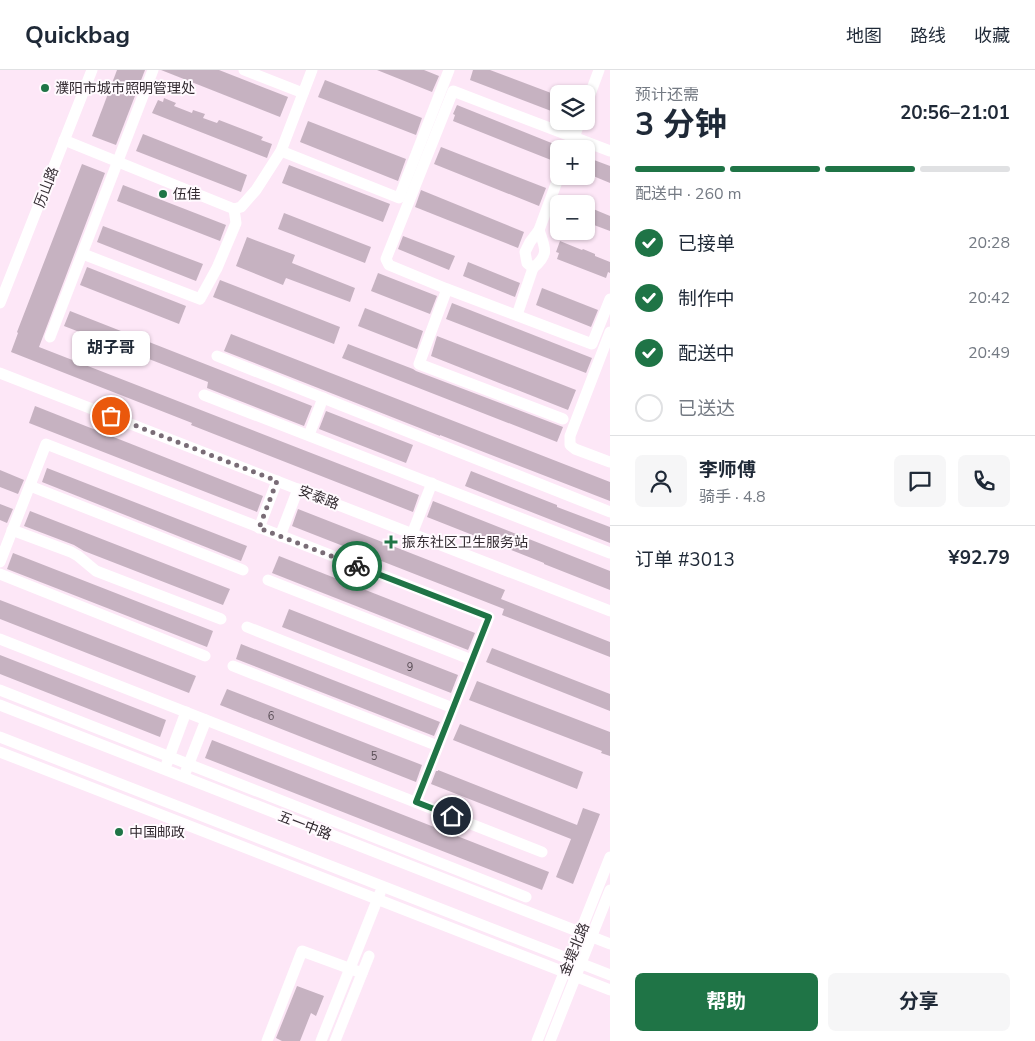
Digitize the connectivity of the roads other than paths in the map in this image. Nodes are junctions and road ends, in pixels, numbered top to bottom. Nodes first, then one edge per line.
1 (92, 70) edge
2 (153, 70) edge
3 (244, 70) edge
4 (312, 70) edge
5 (449, 70) edge
6 (600, 70) edge
7 (594, 85) edge
8 (303, 93) junction
9 (577, 130) edge
10 (574, 137) junction
11 (64, 140) junction
12 (573, 140) edge
13 (280, 151) junction
14 (610, 151) edge
15 (118, 162) junction
16 (556, 185) edge
17 (234, 209) junction
18 (539, 230) junction
19 (83, 254) junction
20 (533, 268) junction
21 (0, 269) edge
22 (12, 274) junction
23 (447, 289) junction
24 (610, 299) edge
25 (0, 303) edge
26 (517, 315) junction
27 (610, 332) edge
28 (50, 337) dead end
29 (217, 356) dead end
30 (0, 373) edge
31 (204, 395) dead end
32 (323, 398) junction
33 (563, 419) dead end
34 (309, 436) junction
35 (610, 462) edge
36 (277, 481) junction
37 (432, 483) junction
38 (30, 486) junction
39 (298, 489) junction
40 (610, 512) edge
41 (259, 528) junction
42 (12, 530) junction
43 (412, 534) junction
44 (280, 536) junction
45 (610, 553) edge
46 (0, 562) edge
47 (243, 570) dead end
48 (0, 574) edge
49 (268, 580) dead end
50 (610, 611) edge
51 (221, 619) dead end
52 (247, 627) dead end
53 (0, 639) edge
54 (205, 656) dead end
55 (472, 660) junction
56 (233, 666) dead end
57 (0, 690) edge
58 (0, 705) edge
59 (453, 708) junction
60 (186, 712) junction
61 (206, 720) junction
62 (0, 737) edge
63 (438, 746) junction
64 (0, 752) edge
65 (169, 756) junction
66 (189, 764) junction
67 (164, 770) junction
68 (184, 777) junction
69 (416, 802) junction
70 (542, 852) dead end
71 (610, 857) edge
72 (382, 886) junction
73 (610, 890) edge
74 (526, 897) dead end
75 (377, 899) junction
76 (581, 932) junction
77 (592, 937) junction
78 (610, 944) edge
79 (369, 956) dead end
80 (570, 959) junction
81 (581, 964) junction
82 (349, 968) junction
83 (565, 972) junction
84 (362, 973) junction
85 (610, 975) edge
86 (576, 977) junction
87 (610, 990) edge
88 (267, 1041) edge
89 (321, 1041) edge
90 (335, 1041) edge
91 (537, 1041) edge
92 (550, 1041) edge

1 - 11 street, 历山路
2 - 15 street
3 - 8 street
4 - 8 street
5 - 13 street
6 - 7 street
8 - 13 street
9 - 10 street
10 - 12 street
10 - 14 street
10 - 23 street
11 - 15 street
11 - 22 street, 历山路
13 - 17 street
15 - 17 street
15 - 19 street
16 - 18 street
17 - 19 street
18 - 20 street
18 - 20 street
19 - 28 street
20 - 26 street
21 - 22 street
22 - 25 street, 历山路
23 - 26 street
23 - 33 street
24 - 26 street
27 - 35 street
29 - 32 street
30 - 36 street, 安泰路
31 - 34 street
32 - 34 street
32 - 40 street
34 - 37 street
36 - 39 street, 安泰路
36 - 41 street
37 - 43 street
37 - 45 street
38 - 41 street
38 - 42 street
38 - 47 street
39 - 43 street, 安泰路
39 - 44 street
41 - 44 street
42 - 46 street
42 - 51 street
43 - 50 street, 安泰路
44 - 55 street
48 - 54 street
49 - 55 street
52 - 59 street
53 - 60 street
55 - 59 street
56 - 63 street
57 - 65 street
58 - 67 street, 五一中路
59 - 63 street
60 - 61 street
60 - 65 street
61 - 66 street
61 - 69 street
62 - 72 street, 五一中路
63 - 69 street
64 - 75 street
65 - 66 street
65 - 67 street
66 - 68 street
66 - 74 street
67 - 68 street, 五一中路
68 - 76 street, 五一中路
69 - 70 street
71 - 76 street, 金堤北路
72 - 75 street
72 - 80 street, 五一中路
73 - 77 street, 金堤北路
75 - 82 street
75 - 83 street
76 - 77 street, 五一中路
76 - 80 street, 金堤北路
77 - 78 street, 五一中路
77 - 81 street, 金堤北路
79 - 84 street
80 - 81 street, 五一中路
80 - 83 street, 金堤北路
81 - 85 street, 五一中路
81 - 86 street, 金堤北路
82 - 84 street
82 - 88 street
82 - 89 street
83 - 86 street
83 - 91 street, 金堤北路
84 - 90 street
86 - 87 street
86 - 92 street, 金堤北路

